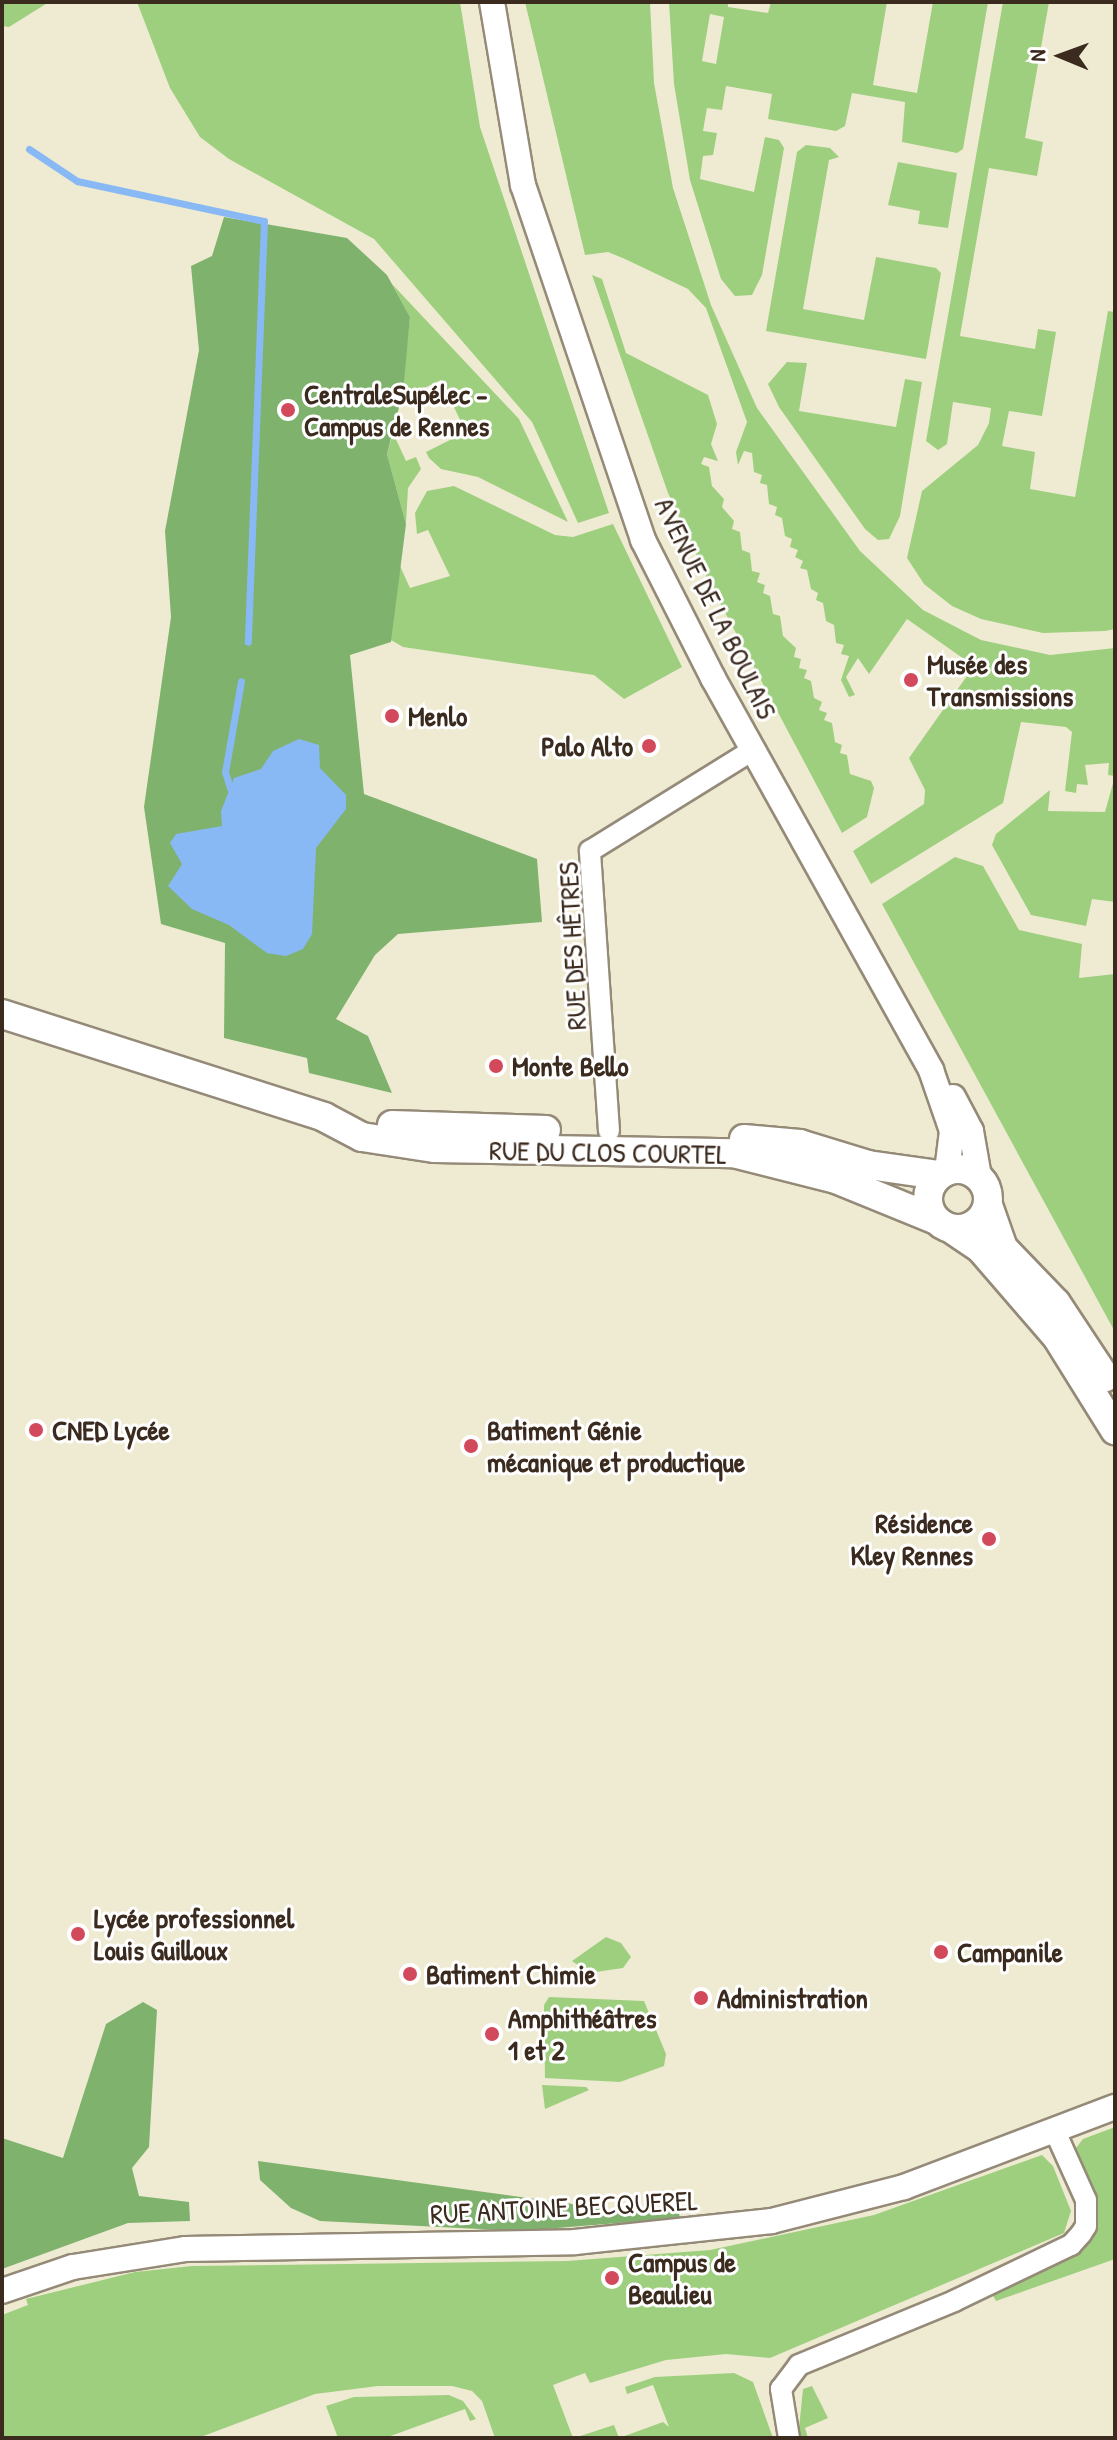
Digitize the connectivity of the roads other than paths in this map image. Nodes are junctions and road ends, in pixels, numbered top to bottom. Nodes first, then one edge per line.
1 (492, 2) edge
2 (753, 750) junction
3 (2, 1014) edge
4 (931, 1070) junction
5 (324, 1117) junction
6 (609, 1131) junction
7 (943, 1173) junction
8 (979, 1177) junction
9 (988, 1205) junction
10 (944, 1224) junction
11 (1115, 1395) edge
12 (1115, 1430) edge
13 (1115, 2107) edge
14 (1054, 2129) junction
15 (2, 2291) edge
16 (789, 2438) edge

1 - 2 street, AVENUE DE LA BOULAIS
2 - 4 street, AVENUE DE LA BOULAIS
2 - 6 street, RUE DES HÊTRES
3 - 5 main road, RUE DU CLOS COURTEL
4 - 7 street, AVENUE DE LA BOULAIS
4 - 8 street, AVENUE DE LA BOULAIS
5 - 6 main road, RUE DU CLOS COURTEL
5 - 10 main road, RUE DU CLOS COURTEL
6 - 7 main road, RUE DU CLOS COURTEL
7 - 8 main road
7 - 10 main road
8 - 9 main road
9 - 10 main road
9 - 11 main road
10 - 12 main road, RUE DU CLOS COURTEL
13 - 14 street, RUE ANTOINE BECQUEREL
14 - 15 street, RUE ANTOINE BECQUEREL
14 - 16 street

